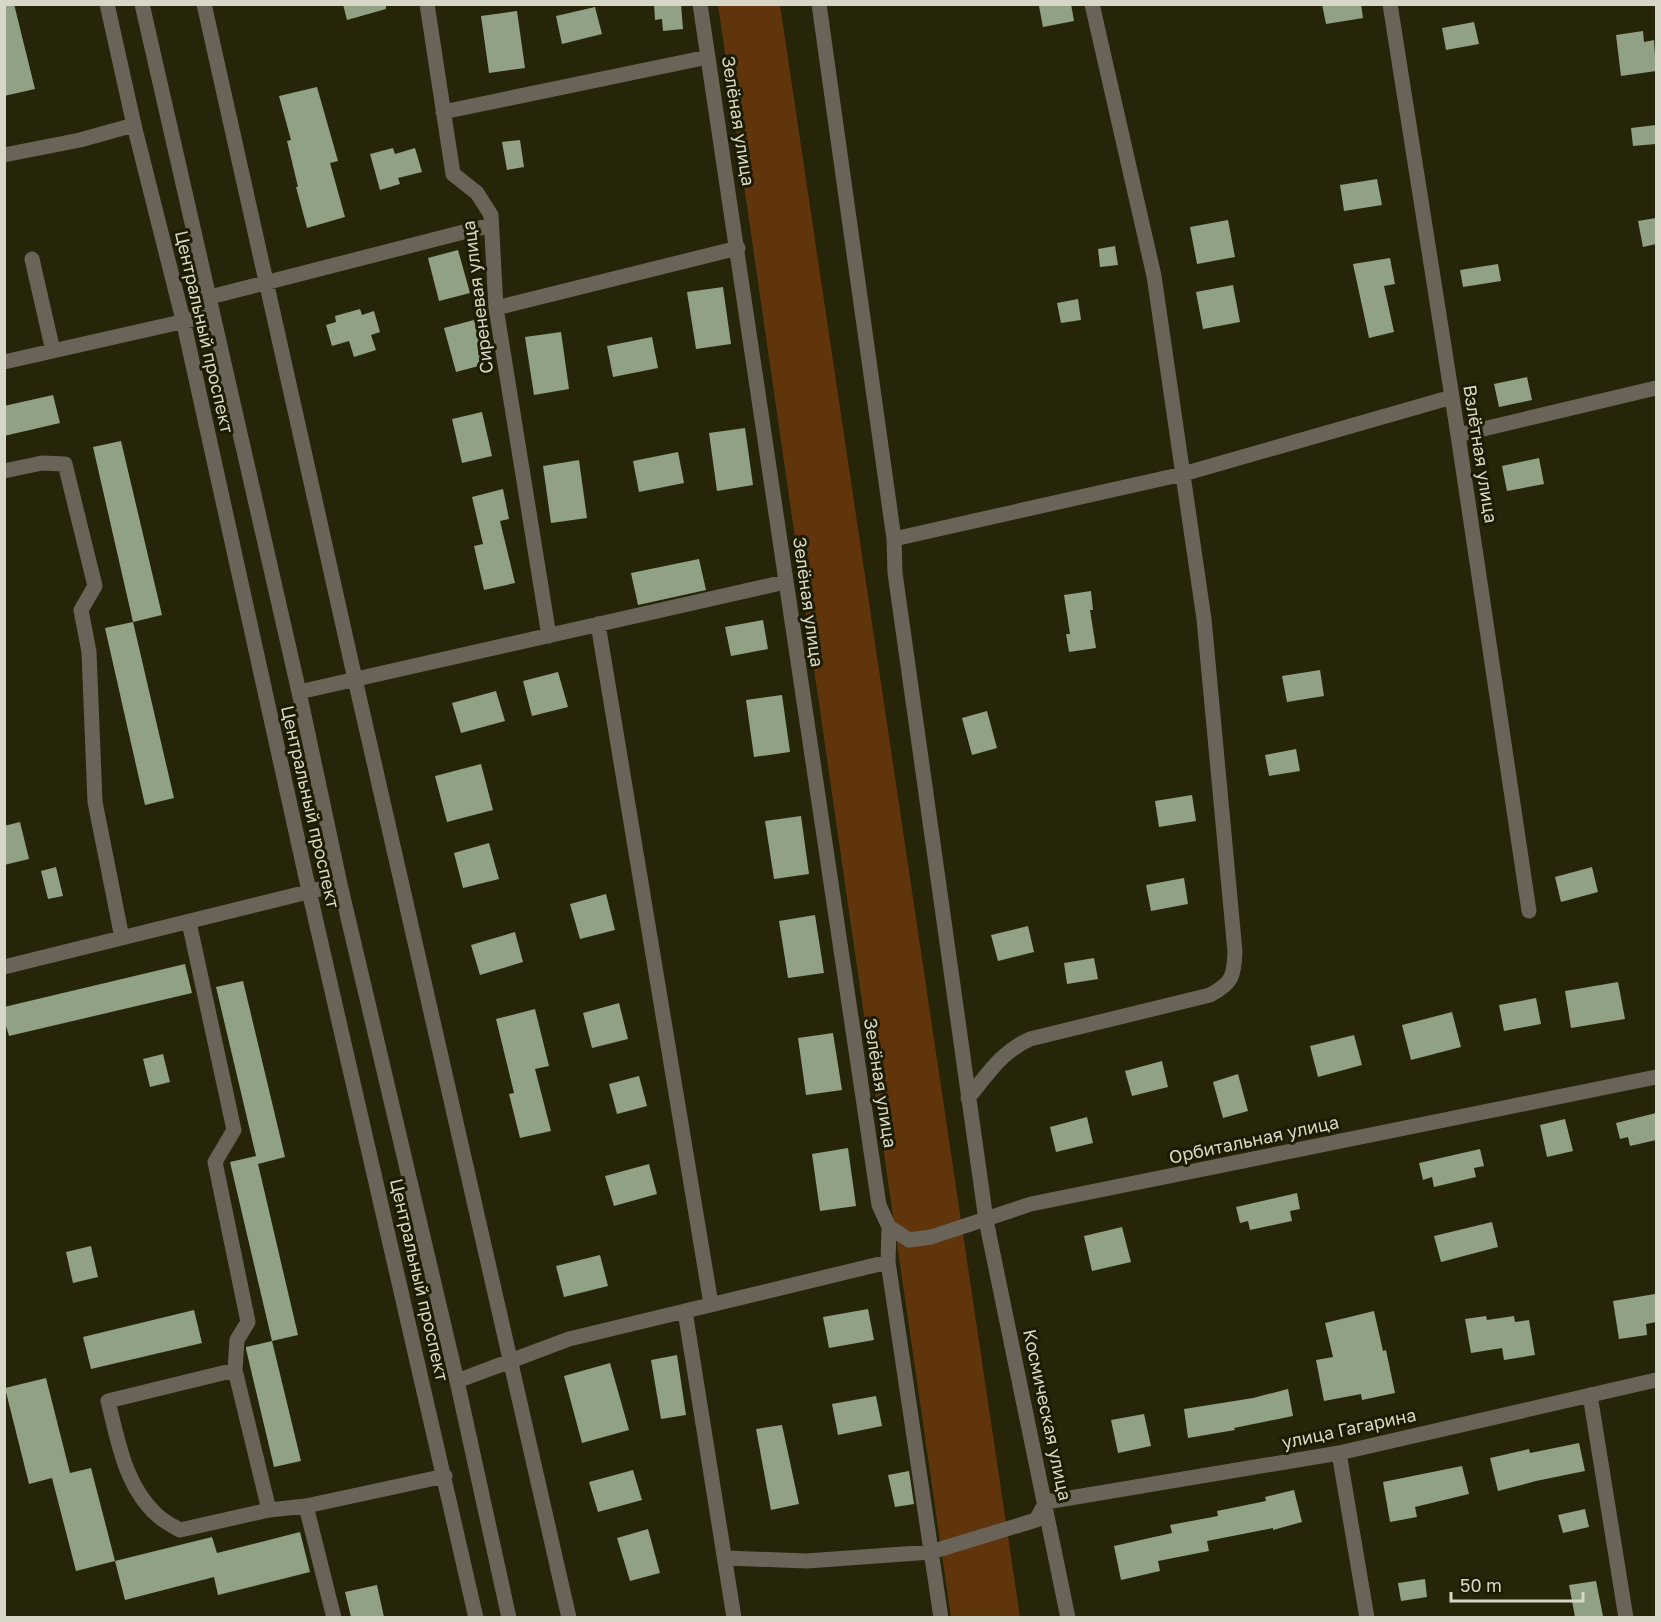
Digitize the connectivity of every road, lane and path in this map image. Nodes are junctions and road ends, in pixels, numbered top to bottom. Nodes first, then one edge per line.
1 (106, 4) edge
2 (142, 4) edge
3 (204, 4) edge
4 (427, 4) edge
5 (700, 4) edge
6 (819, 4) edge
7 (1092, 4) edge
8 (1390, 4) edge
9 (708, 57) junction
10 (443, 112) junction
11 (134, 125) junction
12 (4, 155) edge
13 (491, 225) junction
14 (738, 248) junction
15 (33, 259) dead end
16 (265, 283) junction
17 (210, 297) junction
18 (496, 308) junction
19 (212, 315) junction
20 (183, 320) junction
21 (53, 351) junction
22 (4, 362) edge
23 (1656, 388) edge
24 (1452, 397) junction
25 (1458, 435) junction
26 (4, 471) edge
27 (1183, 474) junction
28 (894, 539) junction
29 (785, 582) junction
30 (598, 624) junction
31 (549, 636) junction
32 (355, 679) junction
33 (299, 692) junction
34 (340, 884) junction
35 (309, 891) junction
36 (1529, 911) dead end
37 (189, 922) junction
38 (122, 938) junction
39 (4, 967) edge
40 (1656, 1077) edge
41 (968, 1098) junction
42 (986, 1220) junction
43 (889, 1227) junction
44 (888, 1262) junction
45 (711, 1304) junction
46 (685, 1311) junction
47 (509, 1361) junction
48 (236, 1370) junction
49 (1656, 1380) edge
50 (457, 1381) junction
51 (1590, 1395) junction
52 (1339, 1453) junction
53 (445, 1476) junction
54 (1046, 1502) junction
55 (306, 1506) junction
56 (269, 1510) junction
57 (931, 1552) junction
58 (725, 1558) junction
59 (334, 1617) edge
60 (476, 1617) edge
61 (509, 1617) edge
62 (569, 1617) edge
63 (735, 1617) edge
64 (941, 1617) edge
65 (1068, 1617) edge
66 (1367, 1617) edge
67 (1626, 1617) edge

1 - 11 street, Центральный проспект
2 - 17 street, Центральный проспект
3 - 16 street
4 - 10 street, Сиреневая улица
5 - 9 street, Зелёная улица
6 - 28 street, Космическая улица
7 - 27 street
8 - 24 street, Взлётная улица
9 - 10 street
9 - 14 street, Зелёная улица
10 - 13 street, Сиреневая улица
11 - 12 street
11 - 20 street, Центральный проспект
13 - 16 street
13 - 18 street, Сиреневая улица
14 - 18 street
14 - 29 street, Зелёная улица
15 - 21 street
16 - 17 street
16 - 32 street
17 - 19 street, Центральный проспект
18 - 31 street, Сиреневая улица
19 - 20 street
19 - 33 street, Центральный проспект
20 - 21 street
20 - 35 street, Центральный проспект
21 - 22 street
23 - 25 street
24 - 25 street, Взлётная улица
24 - 27 street
25 - 36 street, Взлётная улица
26 - 38 street
27 - 28 street
27 - 41 street
28 - 41 street, Космическая улица
29 - 30 street
29 - 43 street, Зелёная улица
30 - 31 street
30 - 45 street
31 - 32 street
32 - 33 street
32 - 47 street
33 - 34 street, Центральный проспект
34 - 35 street
34 - 50 street, Центральный проспект
35 - 37 street
35 - 53 street, Центральный проспект
37 - 38 street
37 - 48 street
38 - 39 street
40 - 42 street, Орбитальная улица
41 - 42 street, Космическая улица
42 - 43 street, Орбитальная улица
42 - 54 street, Космическая улица
43 - 44 street
44 - 45 street
44 - 57 street
45 - 46 street
46 - 47 street
46 - 58 street
47 - 50 street
47 - 62 street
48 - 56 street
48 - 56 street
49 - 51 street, улица Гагарина
50 - 61 street, Центральный проспект
51 - 52 street, улица Гагарина
51 - 67 street
52 - 54 street, улица Гагарина
52 - 66 street
53 - 55 street
53 - 60 street, Центральный проспект
54 - 57 street
54 - 65 street, Космическая улица
55 - 56 street
55 - 59 street
57 - 58 street
57 - 64 street
58 - 63 street

